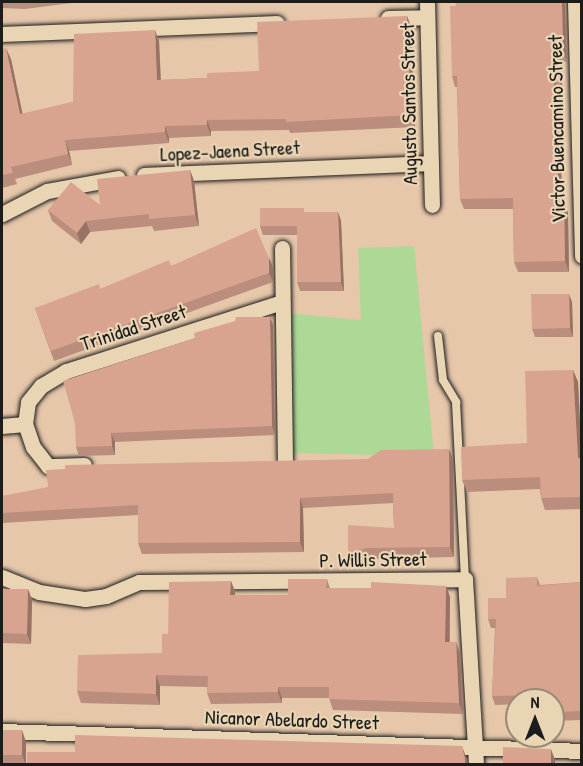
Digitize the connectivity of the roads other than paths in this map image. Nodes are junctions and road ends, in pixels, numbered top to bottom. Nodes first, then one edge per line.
1 (575, 2) edge
2 (427, 9) edge
3 (368, 19) edge
4 (297, 22) edge
5 (2, 34) edge
6 (579, 95) edge
7 (431, 163) junction
8 (432, 205) dead end
9 (2, 214) edge
10 (580, 233) edge
11 (282, 248) dead end
12 (582, 256) edge
13 (282, 302) junction
14 (438, 336) dead end
15 (25, 424) junction
16 (2, 426) edge
17 (307, 460) edge
18 (95, 465) edge
19 (2, 577) edge
20 (465, 579) junction
21 (2, 731) edge
22 (476, 745) junction
23 (582, 751) edge
24 (476, 765) edge

1 - 6 street, Victor Buencamino Street
2 - 3 street
2 - 7 street, Augusto Santos Street
4 - 5 street
6 - 10 street, Victor Buencamino Street
7 - 8 street, Augusto Santos Street
7 - 9 street, Lopez-Jaena Street
10 - 12 street, Victor Buencamino Street
11 - 13 street
13 - 15 street, Trinidad Street
13 - 17 street
14 - 20 lane
15 - 16 street
15 - 18 street
19 - 20 street, P. Willis Street
20 - 22 street
21 - 22 street, Nicanor Abelardo Street
22 - 23 street, Nicanor Abelardo Street
22 - 24 street

